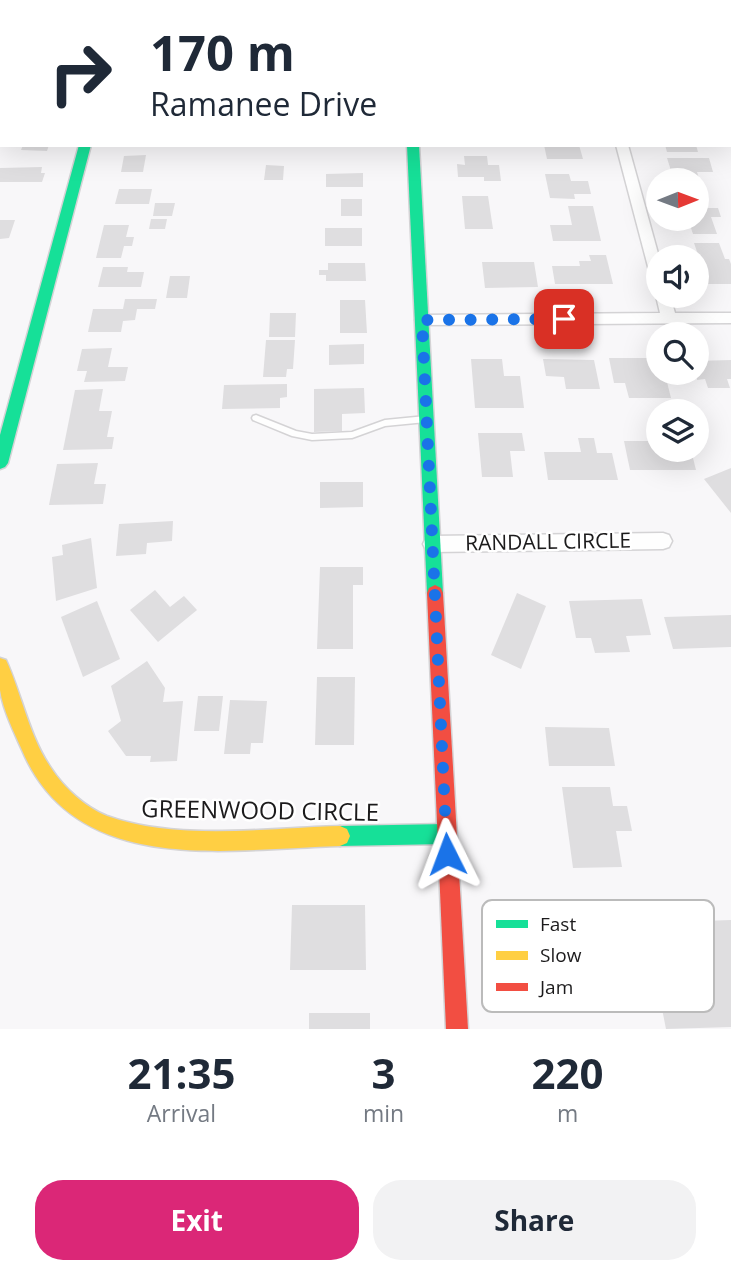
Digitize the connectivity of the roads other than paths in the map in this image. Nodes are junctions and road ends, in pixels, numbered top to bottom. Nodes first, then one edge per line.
1 (84, 147) edge
2 (413, 147) edge
3 (623, 147) edge
4 (649, 245) edge
5 (666, 308) edge
6 (669, 318) junction
7 (731, 318) edge
8 (422, 320) junction
9 (256, 418) dead end
10 (426, 419) junction
11 (0, 463) edge
12 (663, 541) dead end
13 (432, 544) junction
14 (0, 666) edge
15 (446, 834) junction
16 (457, 1029) edge

1 - 11 street
2 - 8 street
3 - 4 street
5 - 6 street
6 - 7 street
6 - 8 street
8 - 10 street
9 - 10 lane
10 - 13 street
12 - 13 street, RANDALL CIRCLE
13 - 15 street
14 - 15 street, GREENWOOD CIRCLE
15 - 16 street

